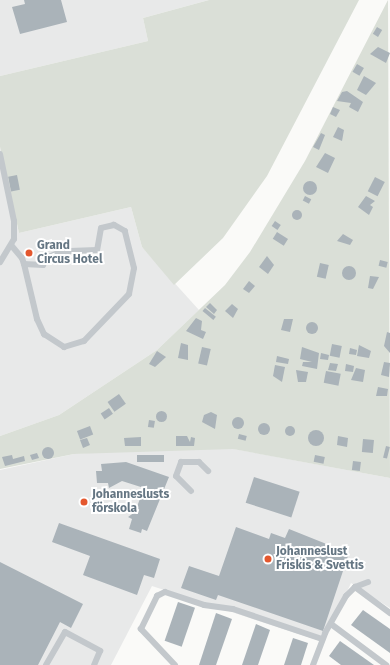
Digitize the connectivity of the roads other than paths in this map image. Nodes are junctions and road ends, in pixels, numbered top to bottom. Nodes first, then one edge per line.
1 (0, 154) edge
2 (11, 246) junction
3 (0, 262) edge
4 (24, 264) junction
5 (208, 471) dead end
6 (191, 491) dead end
7 (368, 582) dead end
8 (355, 587) junction
9 (390, 613) edge
10 (331, 624) junction
11 (322, 639) junction
12 (314, 663) edge
13 (46, 665) edge
14 (94, 665) edge
15 (175, 665) edge
16 (321, 665) edge
17 (386, 665) edge

1 - 2 lane
2 - 3 lane
2 - 4 lane
4 - 4 lane
5 - 6 lane
7 - 8 lane
8 - 9 lane
8 - 10 lane
10 - 11 lane
10 - 17 lane
11 - 12 lane
11 - 15 lane
12 - 16 lane
13 - 14 lane

